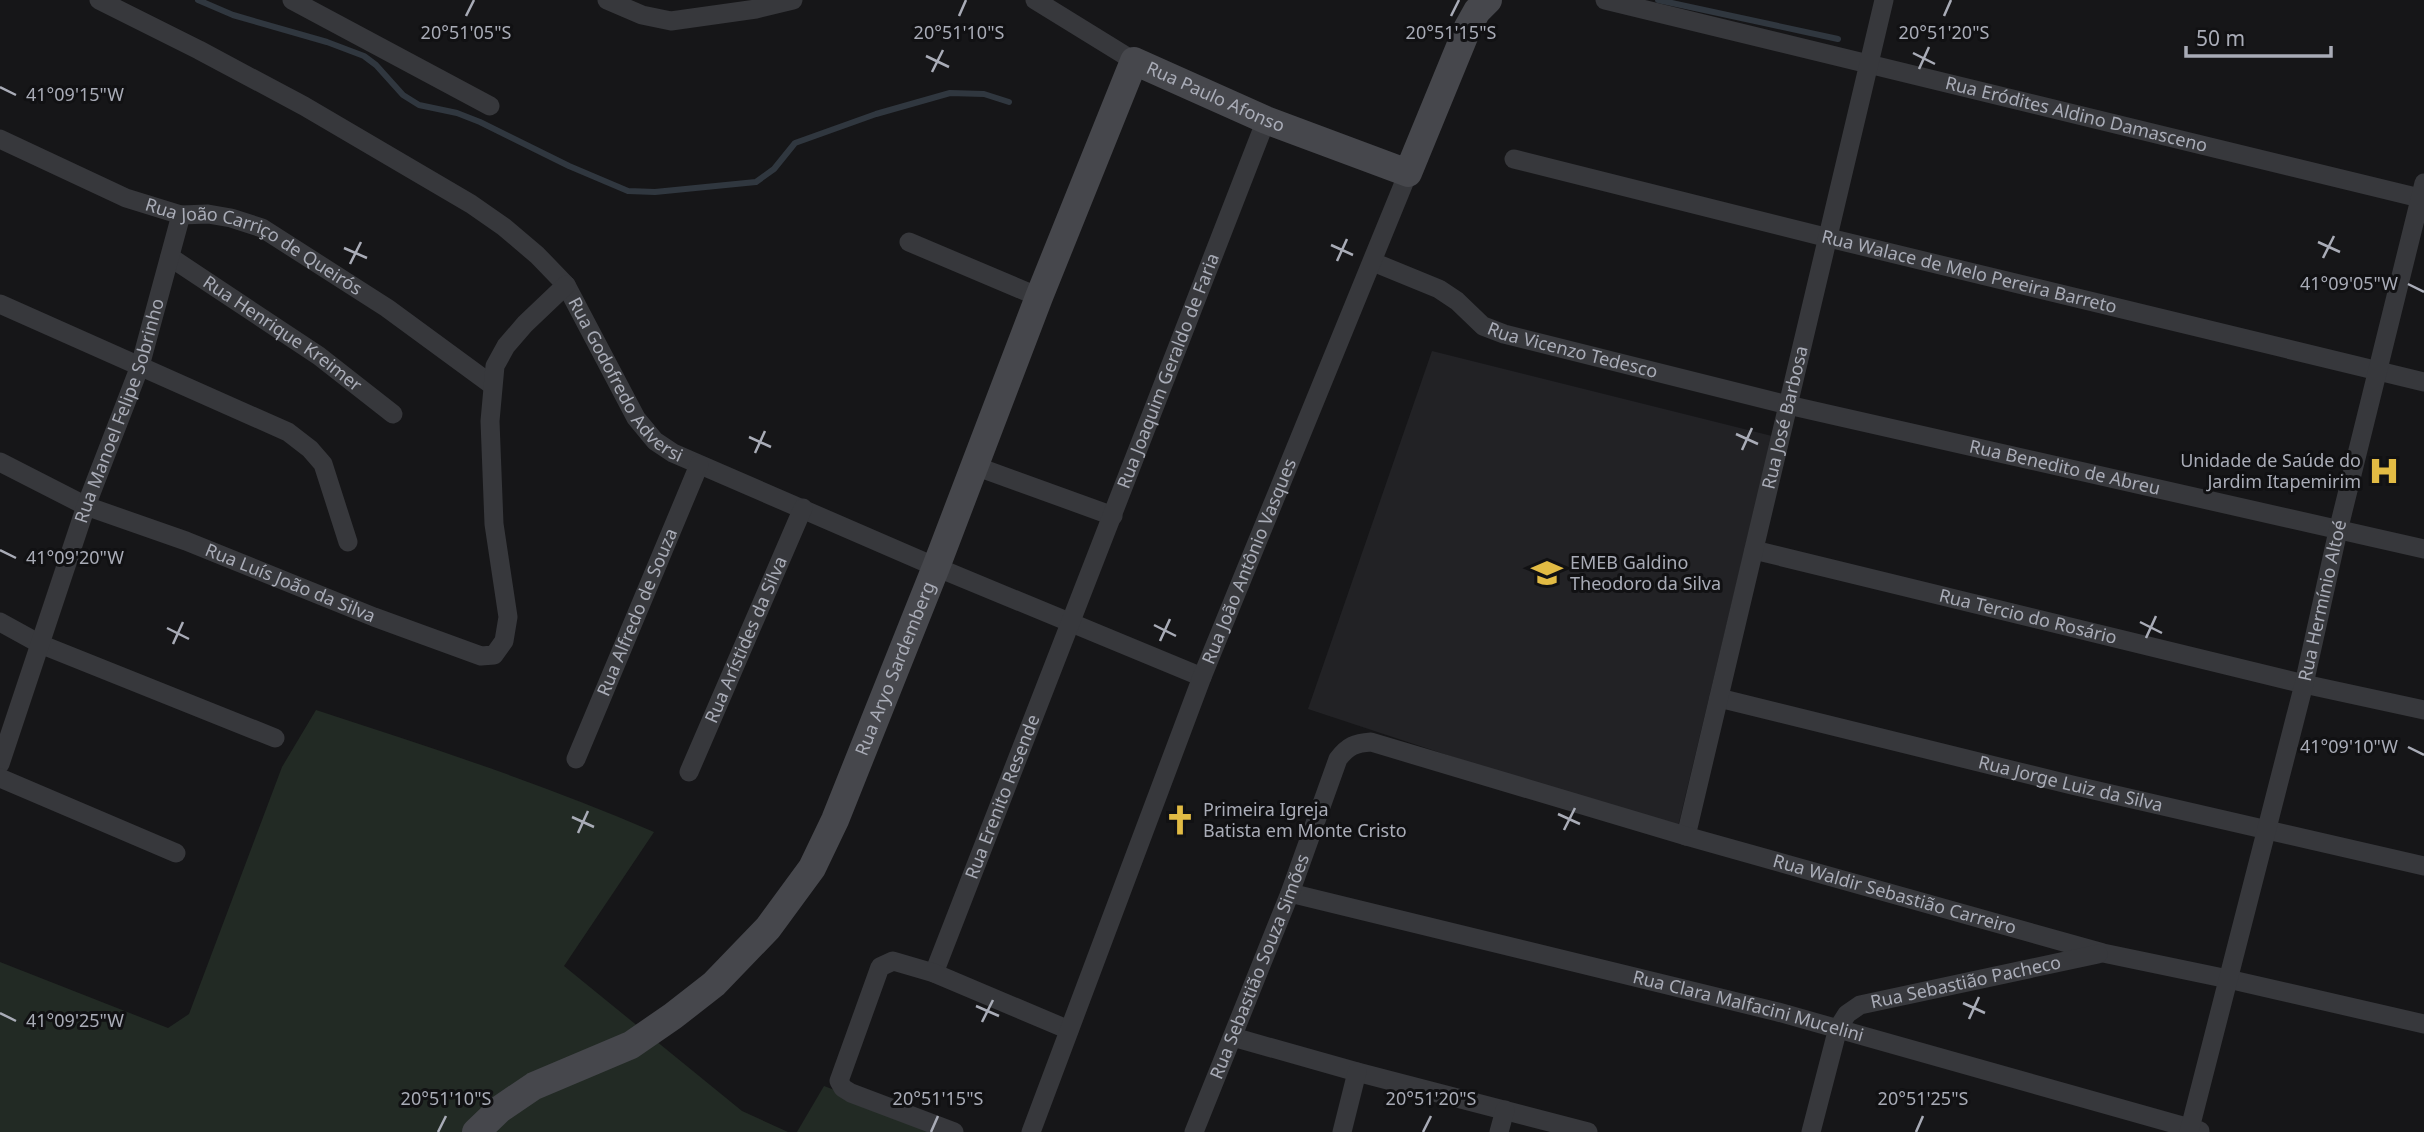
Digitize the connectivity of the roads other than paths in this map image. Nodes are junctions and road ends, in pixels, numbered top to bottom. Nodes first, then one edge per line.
1 (99, 0) edge
2 (292, 0) edge
3 (607, 0) edge
4 (793, 0) edge
5 (1035, 0) edge
6 (1488, 0) edge
7 (1605, 0) edge
8 (1884, 0) edge
9 (721, 7) edge
10 (1134, 61) junction
11 (1868, 63) junction
12 (491, 106) dead end
13 (1266, 120) junction
14 (0, 139) edge
15 (1514, 159) dead end
16 (1408, 173) junction
17 (2423, 193) edge
18 (181, 215) junction
19 (1829, 238) junction
20 (909, 242) dead end
21 (170, 257) junction
22 (1373, 262) junction
23 (566, 285) junction
24 (1039, 297) junction
25 (0, 304) edge
26 (139, 366) junction
27 (2377, 372) junction
28 (2424, 382) edge
29 (492, 385) junction
30 (1788, 405) junction
31 (393, 414) dead end
32 (0, 462) edge
33 (699, 465) junction
34 (975, 466) junction
35 (86, 506) junction
36 (803, 508) junction
37 (1113, 516) junction
38 (2338, 531) junction
39 (348, 542) dead end
40 (2424, 549) edge
41 (1754, 550) junction
42 (936, 568) junction
43 (0, 622) edge
44 (1071, 622) junction
45 (40, 644) junction
46 (1202, 677) junction
47 (2304, 684) junction
48 (1718, 698) junction
49 (2424, 710) edge
50 (275, 738) dead end
51 (1371, 742) joint
52 (576, 759) dead end
53 (0, 764) edge
54 (689, 772) dead end
55 (0, 778) edge
56 (2267, 830) junction
57 (1686, 836) junction
58 (176, 853) dead end
59 (2424, 866) edge
60 (1290, 893) junction
61 (2103, 953) junction
62 (934, 973) junction
63 (2228, 979) junction
64 (2424, 1024) edge
65 (1838, 1028) junction
66 (1069, 1030) junction
67 (1233, 1037) junction
68 (1357, 1072) junction
69 (1505, 1110) junction
70 (2194, 1131) edge
71 (476, 1132) edge
72 (954, 1132) edge
73 (1031, 1132) edge
74 (1194, 1132) edge
75 (1342, 1132) edge
76 (1499, 1132) edge
77 (1588, 1132) edge
78 (1811, 1132) edge

1 - 23 street, Rua Godofredo Adversi
2 - 12 street
3 - 9 street
4 - 9 street
5 - 10 street, Rua Paulo Afonso
6 - 16 street, Rua João Antônio Vasques
7 - 11 street, Rua Eródites Aldino Damasceno
8 - 11 street, Rua José Barbosa
10 - 13 street, Rua Paulo Afonso
10 - 24 street, Rua Aryo Sardemberg
11 - 17 street, Rua Eródites Aldino Damasceno
11 - 19 street, Rua José Barbosa
13 - 16 street, Rua Paulo Afonso
13 - 37 street, Rua Joaquim Geraldo de Faria
14 - 18 street, Rua João Carriço de Queirós
15 - 19 street, Rua Walace de Melo Pereira Barreto
16 - 22 street, Rua João Antônio Vasques
17 - 27 street, Rua Hermínio Altoé
18 - 21 street, Rua Manoel Felipe Sobrinho
18 - 29 street, Rua João Carriço de Queirós
19 - 27 street, Rua Walace de Melo Pereira Barreto
19 - 30 street, Rua José Barbosa
20 - 24 street
21 - 26 street, Rua Manoel Felipe Sobrinho
21 - 31 street, Rua Henrique Kreimer
22 - 30 street, Rua Vicenzo Tedesco
22 - 46 street, Rua João Antônio Vasques
23 - 29 street
23 - 33 street, Rua Godofredo Adversi
24 - 34 street, Rua Aryo Sardemberg
25 - 26 street
26 - 35 street, Rua Manoel Felipe Sobrinho
26 - 39 street
27 - 28 street, Rua Walace de Melo Pereira Barreto
27 - 38 street, Rua Hermínio Altoé
29 - 35 street, Rua Luís João da Silva
30 - 38 street, Rua Benedito de Abreu
30 - 41 street, Rua José Barbosa
32 - 35 street, Rua Luís João da Silva
33 - 36 street, Rua Godofredo Adversi
33 - 52 street, Rua Alfredo de Souza
34 - 37 street
34 - 42 street, Rua Aryo Sardemberg
35 - 45 street, Rua Manoel Felipe Sobrinho
36 - 42 street, Rua Godofredo Adversi
36 - 54 street, Rua Arístides da Silva
37 - 44 street, Rua Joaquim Geraldo de Faria
38 - 40 street, Rua Benedito de Abreu
38 - 47 street, Rua Hermínio Altoé
41 - 47 street, Rua Tercio do Rosário
41 - 48 street, Rua José Barbosa
42 - 44 street, Rua Godofredo Adversi
42 - 71 street, Rua Aryo Sardemberg
43 - 45 street
44 - 46 street, Rua Godofredo Adversi
44 - 62 street, Rua Erenito Resende
45 - 50 street
45 - 53 street, Rua Manoel Felipe Sobrinho
46 - 66 street, Rua João Antônio Vasques
47 - 49 street, Rua Tercio do Rosário
47 - 56 street, Rua Hermínio Altoé
48 - 56 street, Rua Jorge Luiz da Silva
48 - 57 street, Rua José Barbosa
51 - 57 street, Rua Waldir Sebastião Carreiro
51 - 60 street, Rua Sebastião Souza Simões
55 - 58 street
56 - 59 street, Rua Jorge Luiz da Silva
56 - 63 street, Rua Hermínio Altoé
57 - 61 street, Rua Waldir Sebastião Carreiro
60 - 65 street, Rua Clara Malfacini Mucelini
60 - 67 street, Rua Sebastião Souza Simões
61 - 63 street, Rua Waldir Sebastião Carreiro
61 - 65 street, Rua Sebastião Pacheco
62 - 66 street
62 - 72 street
63 - 64 street, Rua Waldir Sebastião Carreiro
63 - 70 street, Rua Hermínio Altoé
65 - 70 street, Rua Clara Malfacini Mucelini
65 - 78 street
66 - 73 street, Rua João Antônio Vasques
67 - 68 street
67 - 74 street, Rua Sebastião Souza Simões
68 - 69 street
68 - 75 street
69 - 76 street
69 - 77 street

